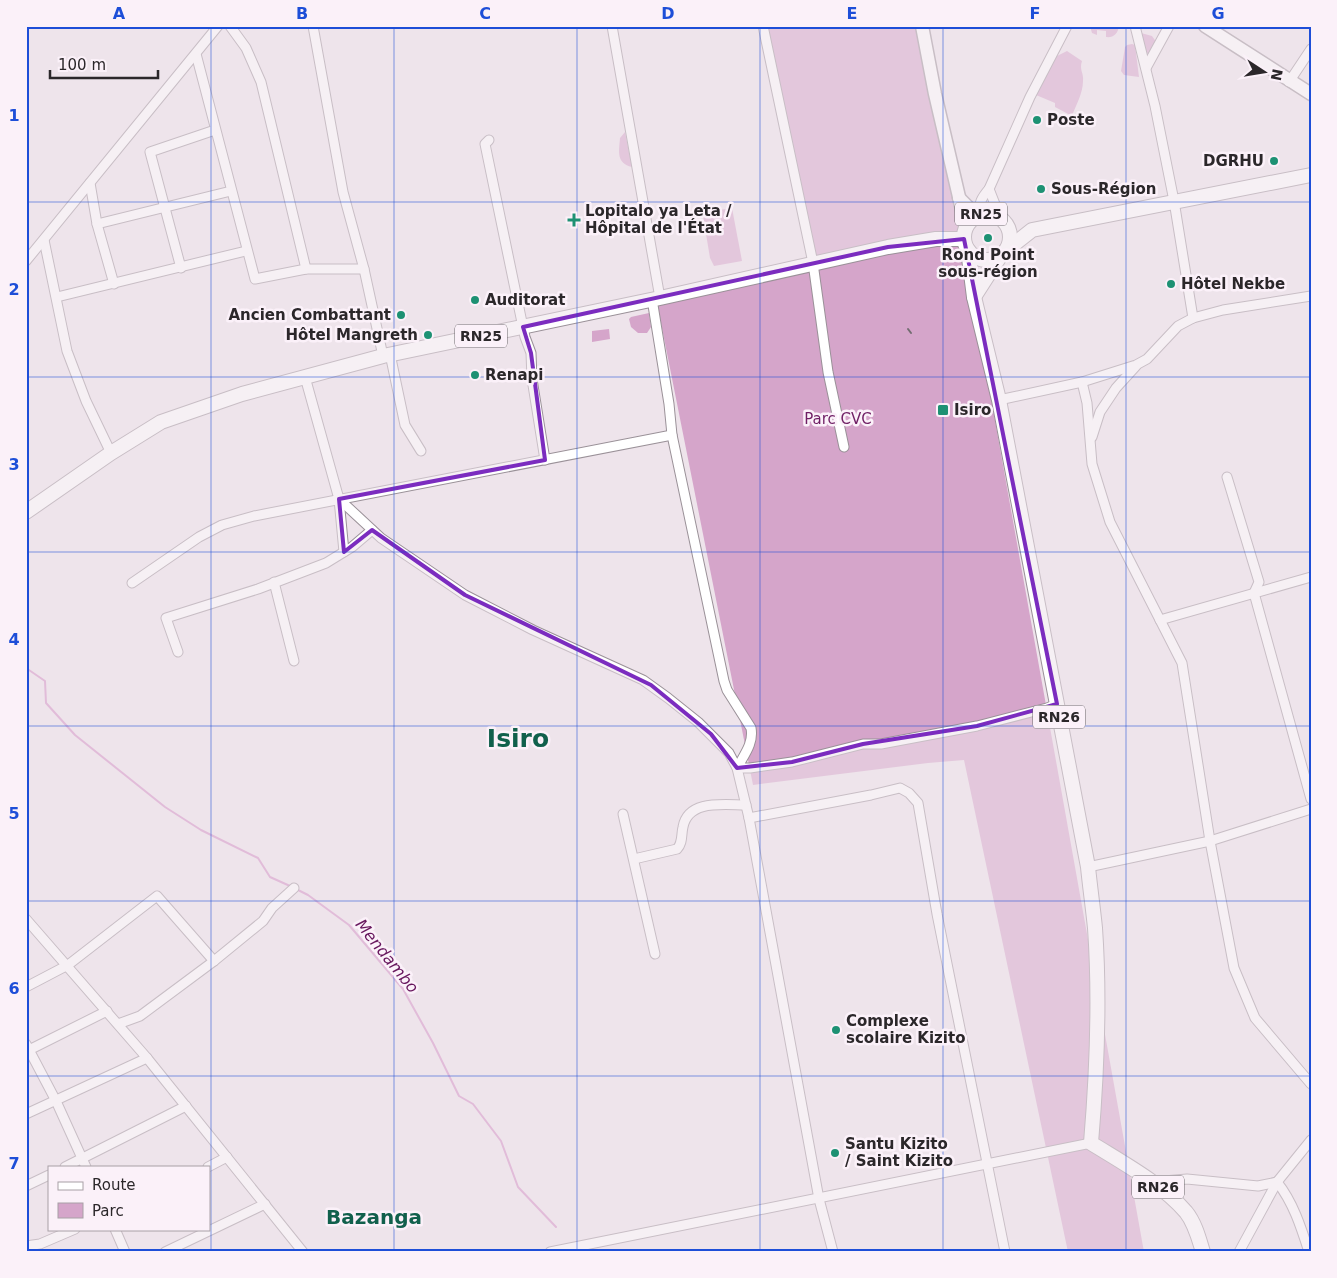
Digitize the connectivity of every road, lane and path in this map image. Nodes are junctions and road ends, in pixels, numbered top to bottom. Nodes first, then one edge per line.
1 (218, 26) edge
2 (230, 26) edge
3 (313, 26) edge
4 (612, 26) edge
5 (763, 26) edge
6 (922, 26) edge
7 (1066, 26) edge
8 (1135, 26) edge
9 (1169, 26) edge
10 (1205, 26) edge
11 (1311, 49) edge
12 (196, 54) junction
13 (1146, 68) junction
14 (1289, 82) junction
15 (1311, 94) edge
16 (215, 130) junction
17 (489, 140) dead end
18 (1311, 175) edge
19 (90, 183) junction
20 (989, 188) junction
21 (231, 191) junction
22 (959, 198) junction
23 (1174, 201) junction
24 (164, 208) junction
25 (978, 215) junction
26 (1003, 219) junction
27 (97, 224) junction
28 (1032, 230) junction
29 (966, 239) junction
30 (44, 240) junction
31 (246, 251) junction
32 (1003, 253) junction
33 (26, 261) edge
34 (813, 264) junction
35 (181, 268) junction
36 (364, 269) junction
37 (306, 270) junction
38 (114, 284) junction
39 (1311, 296) edge
40 (57, 297) junction
41 (974, 297) junction
42 (656, 298) junction
43 (1193, 318) junction
44 (523, 327) junction
45 (386, 355) junction
46 (1136, 366) junction
47 (305, 377) junction
48 (1082, 382) junction
49 (998, 400) junction
50 (672, 435) junction
51 (1091, 440) junction
52 (844, 447) dead end
53 (421, 452) dead end
54 (112, 453) junction
55 (545, 460) junction
56 (1228, 477) dead end
57 (340, 500) junction
58 (26, 512) edge
59 (372, 530) junction
60 (344, 552) junction
61 (1311, 577) edge
62 (274, 582) junction
63 (132, 583) dead end
64 (1254, 593) junction
65 (1160, 620) junction
66 (178, 652) dead end
67 (294, 661) dead end
68 (1057, 704) junction
69 (737, 768) junction
70 (1311, 799) edge
71 (746, 805) junction
72 (1311, 809) edge
73 (623, 814) dead end
74 (749, 818) junction
75 (1210, 841) junction
76 (634, 860) junction
77 (1088, 867) junction
78 (294, 888) dead end
79 (26, 919) edge
80 (655, 954) dead end
81 (214, 961) junction
82 (68, 965) junction
83 (26, 987) edge
84 (107, 1011) junction
85 (118, 1024) junction
86 (28, 1047) edge
87 (147, 1058) junction
88 (1311, 1084) edge
89 (56, 1101) junction
90 (186, 1106) junction
91 (26, 1114) edge
92 (1311, 1140) edge
93 (1091, 1143) junction
94 (227, 1157) junction
95 (84, 1163) edge
96 (986, 1164) junction
97 (70, 1166) edge
98 (210, 1166) edge
99 (48, 1175) edge
100 (1152, 1182) junction
101 (1277, 1182) junction
102 (26, 1186) edge
103 (819, 1199) junction
104 (265, 1204) junction
105 (73, 1230) edge
106 (115, 1230) edge
107 (26, 1246) edge
108 (41, 1248) edge
109 (299, 1251) edge
110 (1240, 1251) edge
111 (125, 1252) edge
112 (165, 1252) edge
113 (550, 1252) edge
114 (833, 1252) edge
115 (1005, 1252) edge
116 (1203, 1252) edge
117 (1309, 1252) edge

1 - 12 street
2 - 37 street
3 - 36 street
4 - 42 street
5 - 34 street
6 - 22 main road
7 - 20 street
8 - 13 street
9 - 13 street
10 - 14 main road
11 - 14 street
12 - 16 street
12 - 19 street
13 - 23 street
14 - 15 main road
16 - 21 street
16 - 24 street
17 - 44 street
18 - 23 main road, RN25
19 - 27 street
19 - 30 street
20 - 25 street
20 - 26 street
21 - 24 street
21 - 31 street
22 - 25 main road
22 - 29 main road
23 - 28 main road, RN25
23 - 43 street
24 - 27 street
24 - 35 street
25 - 26 main road, RN25
25 - 29 main road, RN25
26 - 28 main road, RN25
26 - 32 main road, RN25
27 - 38 street
28 - 32 main road, RN25
29 - 32 main road, RN25
29 - 34 main road, RN25
29 - 41 main road, RN26
30 - 33 street
30 - 40 street
31 - 35 street
31 - 37 street
32 - 41 main road
34 - 42 main road, RN25
34 - 52 street
35 - 38 street
36 - 37 street
36 - 45 street
38 - 40 street
39 - 43 street
40 - 54 street
41 - 49 main road, RN26
42 - 44 main road, RN25
42 - 50 street
43 - 46 street
44 - 45 main road, RN25
44 - 55 street
45 - 47 main road, RN25
45 - 53 street
46 - 48 street
46 - 51 street
47 - 54 main road, RN25
47 - 57 street
48 - 49 street
48 - 51 street
49 - 68 main road, RN26
50 - 55 street
50 - 69 street
51 - 65 street
54 - 58 main road, RN25
55 - 57 street
56 - 64 street
57 - 59 street
57 - 60 street
57 - 63 street
59 - 60 street
59 - 69 street
60 - 62 street
61 - 64 street
62 - 66 street
62 - 67 street
64 - 65 street
64 - 70 street
65 - 75 street
68 - 69 street
68 - 77 main road, RN26
69 - 71 street
71 - 74 street
71 - 76 street
72 - 75 street
73 - 76 street
74 - 96 street
74 - 103 street
75 - 77 street
75 - 88 street
76 - 80 street
77 - 93 main road, RN26
78 - 81 street
79 - 82 street
81 - 82 street
81 - 85 street
82 - 83 street
82 - 84 street
84 - 85 street
84 - 86 street
85 - 87 street
86 - 89 street
87 - 89 street
87 - 90 street
89 - 91 street
89 - 95 street
90 - 94 street
90 - 95 street
92 - 101 street
93 - 96 street
93 - 100 main road, RN26
94 - 98 street
94 - 104 street
95 - 97 street
96 - 103 street
96 - 115 street
99 - 102 street
100 - 101 street
100 - 116 main road, RN26
101 - 110 street
101 - 117 street
103 - 113 street
103 - 114 street
104 - 109 street
104 - 112 street
105 - 108 street
106 - 111 street
107 - 108 street

